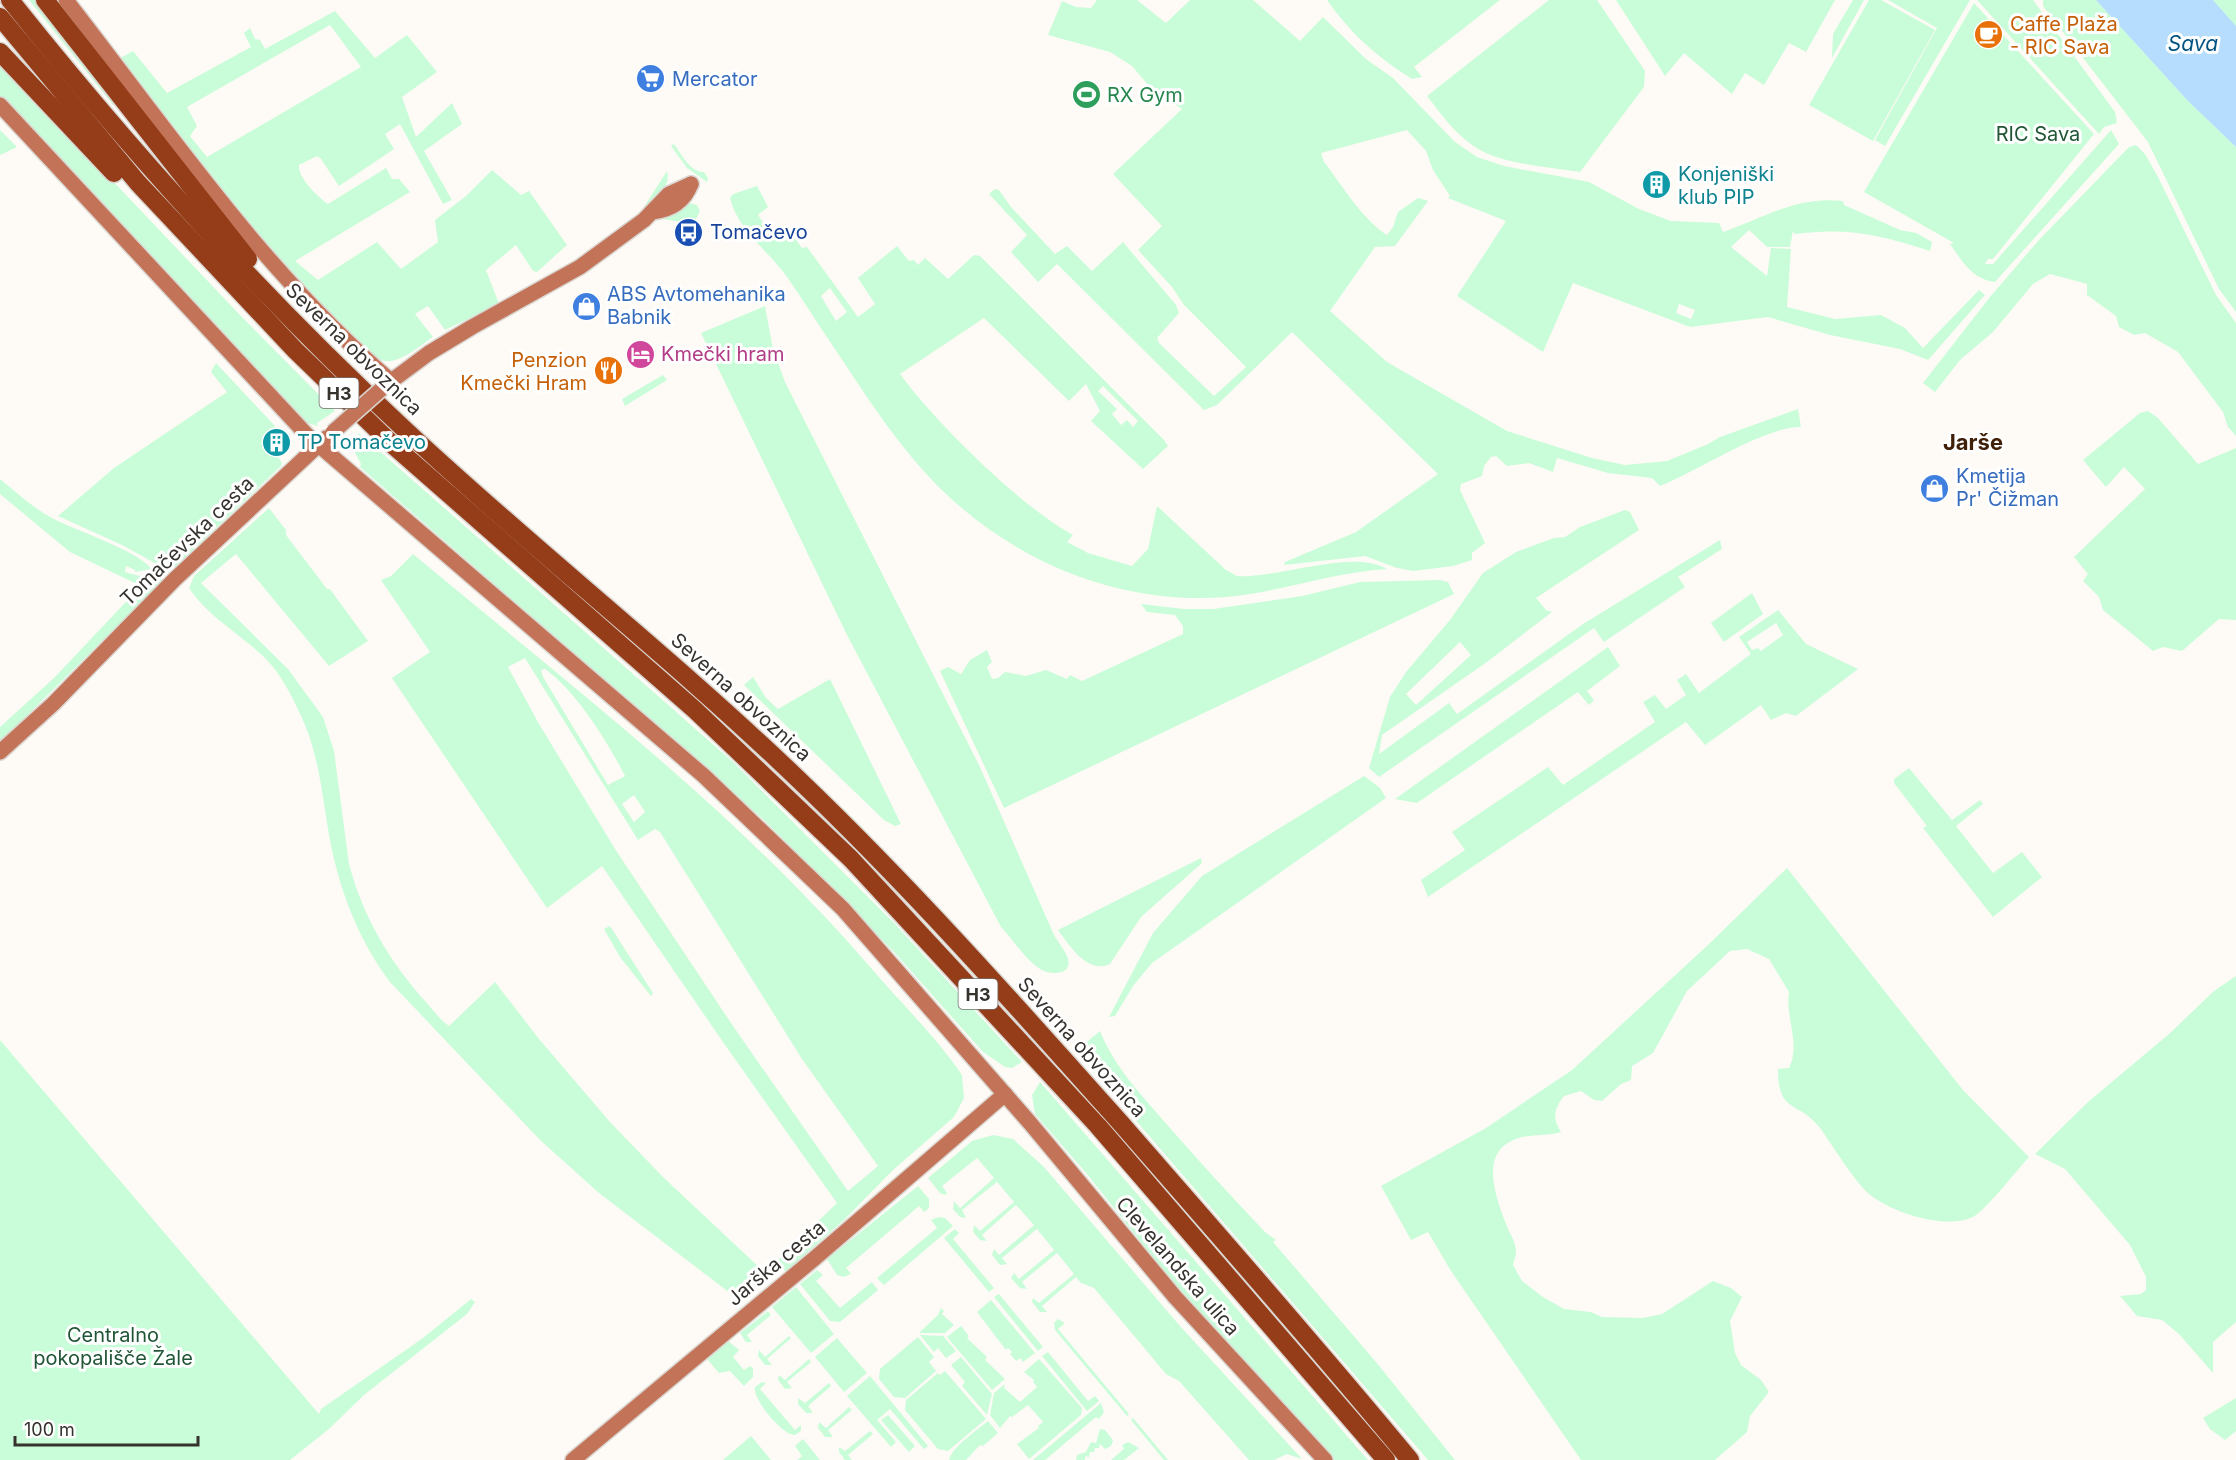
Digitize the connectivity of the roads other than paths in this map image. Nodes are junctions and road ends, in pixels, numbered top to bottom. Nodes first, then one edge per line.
1 (10, 0) edge
2 (45, 0) edge
3 (66, 0) edge
4 (0, 17) edge
5 (0, 52) edge
6 (0, 105) edge
7 (160, 208) junction
8 (652, 212) dead end
9 (304, 334) junction
10 (389, 383) junction
11 (319, 445) junction
12 (0, 752) edge
13 (1005, 1094) junction
14 (573, 1460) edge
15 (1325, 1460) edge
16 (1386, 1460) edge
17 (1410, 1460) edge

1 - 9 highway, Severna obvoznica / H3
2 - 9 highway
3 - 10 street
4 - 7 highway, Severna obvoznica / H3
5 - 7 highway
6 - 11 street, Clevelandska ulica
7 - 16 highway, Severna obvoznica / H3
8 - 10 street, Tomačevska cesta
9 - 17 highway, Severna obvoznica / H3
10 - 11 street, Tomačevska cesta, bridge
11 - 12 street, Tomačevska cesta
11 - 13 street, Clevelandska ulica
13 - 14 street, Jarška cesta
13 - 15 street, Clevelandska ulica

